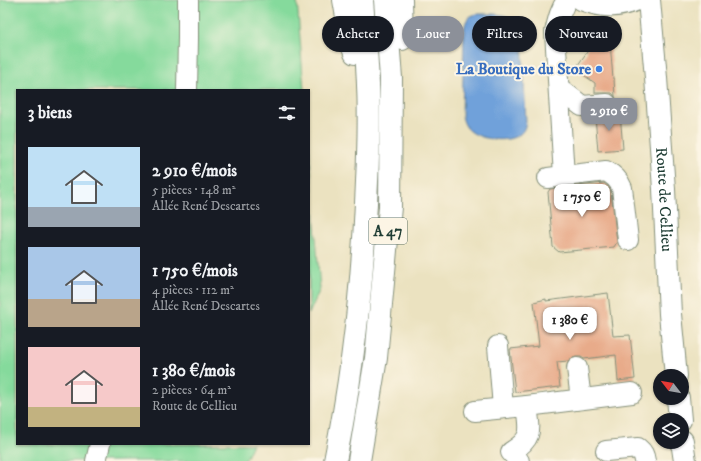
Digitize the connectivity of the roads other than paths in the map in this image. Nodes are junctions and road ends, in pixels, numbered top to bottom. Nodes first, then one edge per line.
1 (188, 0) edge
2 (344, 0) edge
3 (362, 0) edge
4 (385, 0) edge
5 (401, 0) edge
6 (568, 0) edge
7 (581, 0) edge
8 (638, 0) edge
9 (649, 0) edge
10 (390, 78) junction
11 (368, 86) junction
12 (559, 88) junction
13 (187, 89) edge
14 (607, 104) dead end
15 (628, 240) dead end
16 (498, 346) dead end
17 (577, 368) dead end
18 (675, 369) edge
19 (632, 393) dead end
20 (581, 399) junction
21 (527, 406) junction
22 (504, 408) junction
23 (474, 411) dead end
24 (100, 445) edge
25 (683, 449) edge
26 (606, 450) dead end
27 (515, 456) edge
28 (96, 461) edge
29 (335, 461) edge
30 (359, 461) edge
31 (645, 461) edge
32 (685, 461) edge

1 - 13 street
2 - 11 main road
3 - 11 main road, A 47
4 - 10 main road, A 47
5 - 10 main road
6 - 12 street
7 - 8 street
9 - 18 main road, Route de Cellieu
10 - 30 main road, A 47
11 - 29 main road, A 47
12 - 14 street
12 - 15 street
16 - 22 street
17 - 20 street
19 - 20 street
20 - 21 street
21 - 22 street
21 - 27 street
22 - 23 street
24 - 28 street
25 - 32 main road
26 - 31 street

